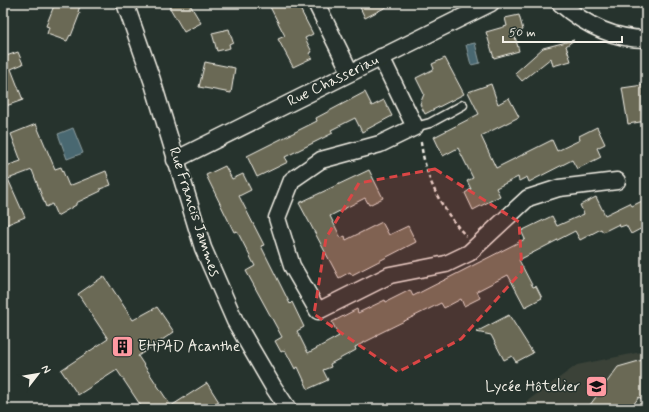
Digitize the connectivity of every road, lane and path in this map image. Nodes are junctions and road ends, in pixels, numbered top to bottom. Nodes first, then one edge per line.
1 (125, 3) edge
2 (316, 3) edge
3 (491, 3) edge
4 (560, 3) edge
5 (646, 39) edge
6 (381, 57) junction
7 (350, 72) junction
8 (463, 105) dead end
9 (415, 127) junction
10 (175, 160) junction
11 (617, 181) dead end
12 (476, 247) junction
13 (288, 409) edge

1 - 10 street, Rue Francis Jammes
2 - 7 street
3 - 6 street, Rue Chasseriau
4 - 5 street
6 - 7 street, Rue Chasseriau
6 - 9 street
7 - 10 street, Rue Chasseriau
8 - 9 lane
9 - 12 path
9 - 12 street
10 - 13 street, Rue Francis Jammes
11 - 12 street

